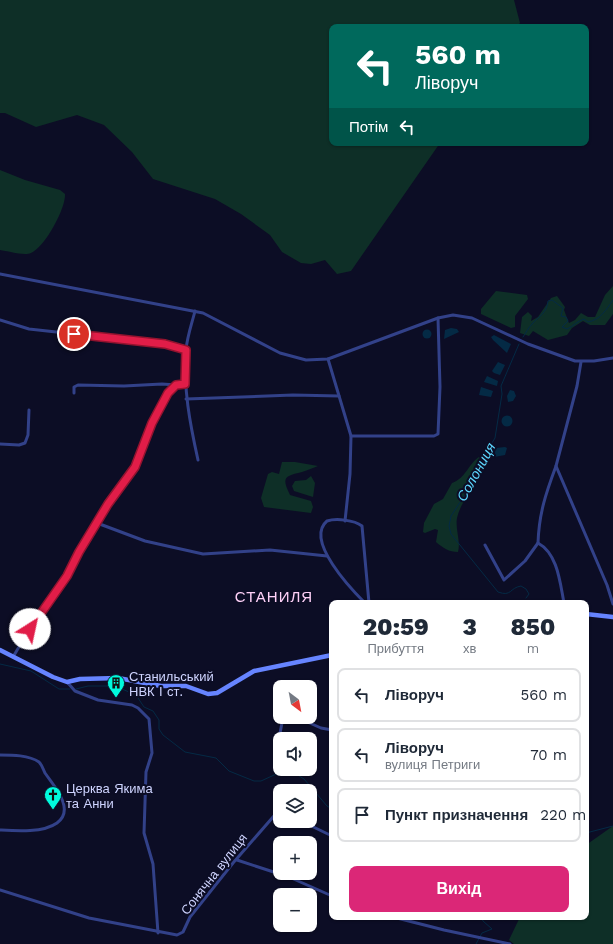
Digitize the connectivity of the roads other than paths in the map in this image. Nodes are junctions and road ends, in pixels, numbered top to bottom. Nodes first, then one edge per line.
1 (0, 274) edge
2 (195, 311) junction
3 (438, 318) junction
4 (0, 320) edge
5 (186, 350) junction
6 (613, 358) edge
7 (328, 359) junction
8 (581, 362) junction
9 (185, 384) junction
10 (176, 385) junction
11 (74, 392) dead end
12 (339, 396) junction
13 (186, 399) junction
14 (29, 410) dead end
15 (351, 436) junction
16 (0, 444) edge
17 (198, 460) dead end
18 (556, 466) junction
19 (345, 521) junction
20 (97, 523) junction
21 (538, 543) junction
22 (485, 545) dead end
23 (327, 556) junction
24 (362, 600) edge
25 (369, 600) edge
26 (563, 600) edge
27 (613, 604) edge
28 (589, 614) edge
29 (613, 617) edge
30 (0, 650) edge
31 (13, 656) junction
32 (329, 656) edge
33 (67, 682) junction
34 (312, 724) edge
35 (329, 729) edge
36 (0, 755) edge
37 (273, 817) edge
38 (315, 828) edge
39 (0, 830) edge
40 (329, 835) edge
41 (237, 860) junction
42 (0, 890) edge
43 (329, 895) edge
44 (405, 920) edge
45 (158, 933) junction
46 (510, 944) edge

1 - 2 street
2 - 5 street
2 - 7 street
3 - 7 street
3 - 8 street
3 - 15 street
4 - 5 street
5 - 9 street
6 - 8 street
7 - 12 street
8 - 18 street
9 - 10 street
9 - 13 street
10 - 11 street
10 - 20 street
12 - 13 street
12 - 15 street
13 - 17 street
14 - 16 street
15 - 19 street
18 - 21 street
18 - 27 street
19 - 23 street
19 - 25 street
20 - 23 street
20 - 31 street
21 - 22 street
21 - 26 street
23 - 24 street
28 - 29 street
30 - 31 street
31 - 33 street
32 - 33 street
33 - 45 street
34 - 35 street
36 - 39 street
37 - 41 street, Сонячна вулиця
38 - 40 street
41 - 43 street
41 - 45 street, Сонячна вулиця
42 - 45 street, Сонячна вулиця
44 - 46 street

